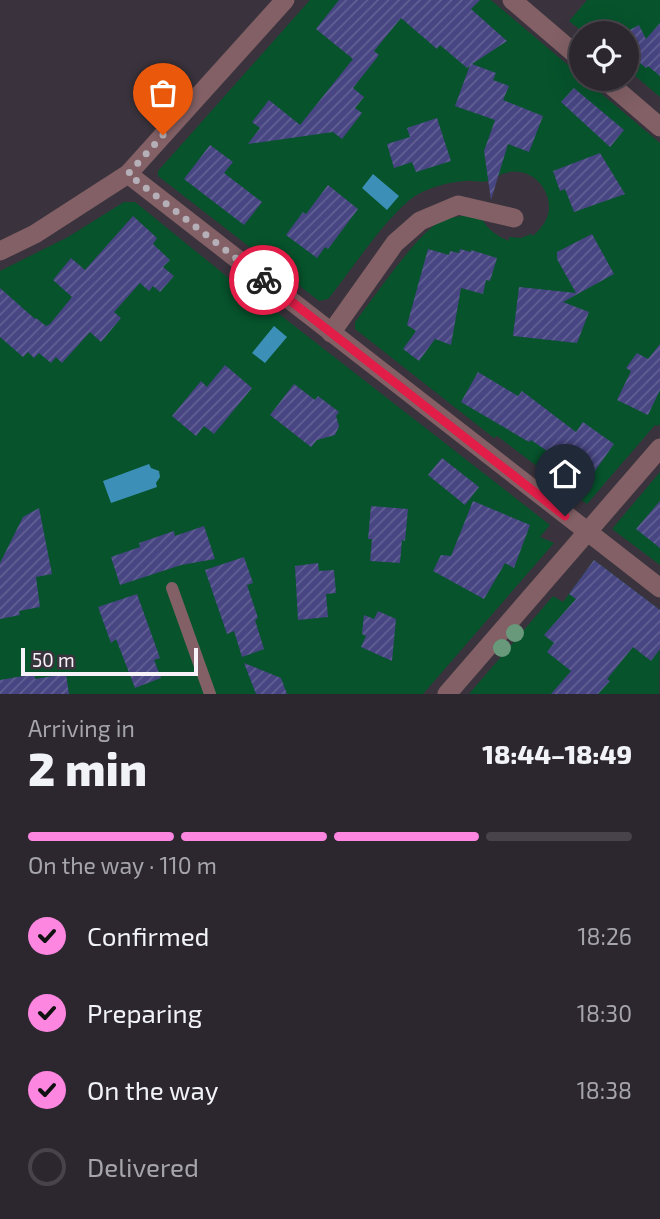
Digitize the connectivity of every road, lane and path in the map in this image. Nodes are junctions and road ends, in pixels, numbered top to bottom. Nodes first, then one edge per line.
1 (285, 0) edge
2 (512, 0) edge
3 (569, 49) edge
4 (618, 91) edge
5 (660, 127) edge
6 (128, 174) junction
7 (514, 218) dead end
8 (0, 251) edge
9 (331, 333) junction
10 (660, 448) edge
11 (587, 533) junction
12 (172, 588) dead end
13 (660, 588) edge
14 (210, 694) edge
15 (447, 694) edge

1 - 6 street
2 - 3 street
4 - 5 street
6 - 8 street
6 - 9 street
7 - 9 street
9 - 11 street
10 - 11 street
11 - 13 street
11 - 15 street
12 - 14 lane

